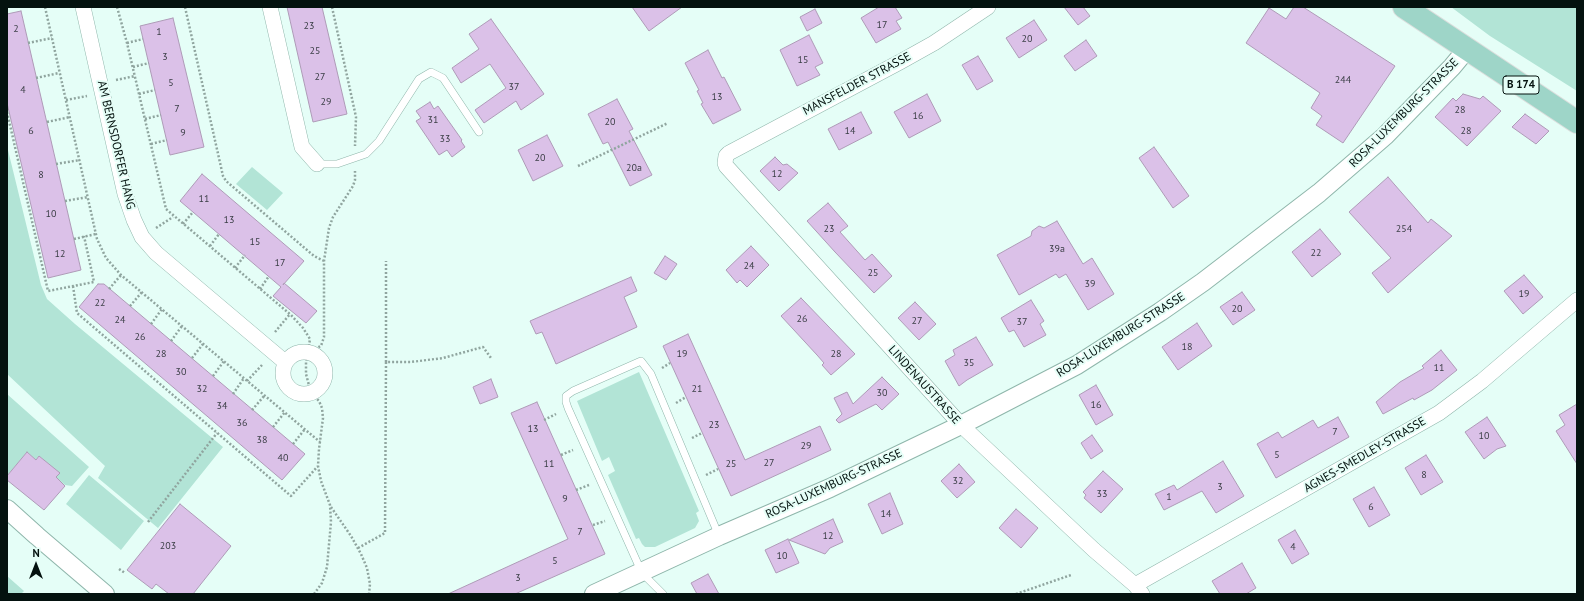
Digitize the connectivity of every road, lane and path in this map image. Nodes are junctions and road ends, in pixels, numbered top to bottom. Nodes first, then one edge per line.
1 (82, 7) edge
2 (117, 7) edge
3 (185, 7) edge
4 (270, 7) edge
5 (332, 7) edge
6 (988, 7) edge
7 (1404, 7) edge
8 (52, 38) dead end
9 (143, 39) dead end
10 (28, 43) dead end
11 (127, 43) junction
12 (1467, 49) junction
13 (149, 63) dead end
14 (133, 67) junction
15 (60, 73) dead end
16 (135, 76) junction
17 (36, 78) dead end
18 (113, 81) dead end
19 (155, 90) dead end
20 (139, 94) junction
21 (83, 97) dead end
22 (66, 100) dead end
23 (7, 112) edge
24 (161, 115) dead end
25 (70, 117) dead end
26 (145, 119) junction
27 (47, 122) dead end
28 (1577, 122) edge
29 (668, 123) dead end
30 (479, 132) dead end
31 (167, 140) dead end
32 (151, 144) junction
33 (355, 158) junction
34 (725, 159) joint
35 (80, 160) dead end
36 (56, 164) dead end
37 (317, 164) joint
38 (578, 166) dead end
39 (88, 196) dead end
40 (65, 201) dead end
41 (194, 212) dead end
42 (173, 217) junction
43 (183, 224) junction
44 (155, 229) dead end
45 (96, 234) dead end
46 (220, 234) dead end
47 (84, 236) junction
48 (74, 239) dead end
49 (210, 246) junction
50 (244, 255) dead end
51 (324, 261) junction
52 (386, 262) dead end
53 (235, 268) junction
54 (121, 275) dead end
55 (269, 276) dead end
56 (73, 286) junction
57 (109, 289) dead end
58 (260, 289) junction
59 (142, 292) dead end
60 (1577, 300) edge
61 (130, 306) dead end
62 (162, 309) dead end
63 (290, 314) junction
64 (151, 324) dead end
65 (182, 326) dead end
66 (275, 333) dead end
67 (171, 341) dead end
68 (203, 344) dead end
69 (308, 352) junction
70 (192, 358) dead end
71 (491, 358) dead end
72 (224, 361) dead end
73 (285, 362) junction
74 (386, 362) junction
75 (261, 367) dead end
76 (213, 376) dead end
77 (244, 378) dead end
78 (247, 381) dead end
79 (311, 393) junction
80 (233, 394) dead end
81 (265, 395) dead end
82 (252, 410) dead end
83 (285, 412) dead end
84 (961, 425) junction
85 (273, 427) dead end
86 (305, 429) dead end
87 (217, 433) junction
88 (293, 444) dead end
89 (318, 466) junction
90 (330, 505) junction
91 (7, 509) edge
92 (148, 522) dead end
93 (719, 536) junction
94 (358, 548) junction
95 (119, 569) dead end
96 (642, 572) junction
97 (125, 573) dead end
98 (1071, 575) dead end
99 (1139, 589) edge
100 (105, 594) edge
101 (314, 594) edge
102 (369, 594) edge
103 (594, 594) edge
104 (663, 594) edge
105 (1016, 594) edge

1 - 73 street, AM BERNSDORFER HANG
2 - 11 path
3 - 51 path
4 - 37 street
5 - 33 path
6 - 34 street, MANSFELDER STRASSE
7 - 12 main road, B 174
8 - 10 path
9 - 11 path
11 - 14 path
12 - 28 main road, B 174
12 - 84 street, ROSA-LUXEMBURG-STRASSE
13 - 14 path
14 - 16 path
15 - 17 path
16 - 18 path
16 - 20 path
19 - 20 path
20 - 26 path
21 - 22 path
23 - 56 path
24 - 26 path
25 - 27 path
26 - 32 path
29 - 38 path
30 - 33 lane
31 - 32 path
32 - 42 path
33 - 37 lane
33 - 51 path
34 - 84 street, LINDENAUSTRASSE
35 - 36 path
39 - 40 path
41 - 43 path
42 - 43 path
42 - 44 path
43 - 49 path
45 - 47 path
46 - 49 path
47 - 48 path
47 - 56 path
49 - 53 path
50 - 53 path
51 - 69 path
52 - 74 path
53 - 58 path
54 - 57 path
55 - 58 path
56 - 87 path
58 - 63 path
59 - 61 path
60 - 99 street, AGNES-SMEDLEY-STRASSE
62 - 64 path
63 - 66 path
63 - 69 path
65 - 67 path
68 - 70 path
69 - 73 street
69 - 79 path
69 - 79 street
71 - 74 path
72 - 76 path
73 - 79 street
74 - 94 path
75 - 78 path
77 - 80 path
79 - 89 path
81 - 82 path
83 - 85 path
84 - 93 street, ROSA-LUXEMBURG-STRASSE
84 - 99 street, LINDENAUSTRASSE
86 - 88 path
87 - 89 path
87 - 92 path
89 - 90 path
90 - 94 path
90 - 101 path
91 - 100 street
93 - 96 street, ROSA-LUXEMBURG-STRASSE
93 - 96 lane
94 - 102 path
95 - 97 path
96 - 103 street, ROSA-LUXEMBURG-STRASSE
96 - 104 lane
98 - 105 path

